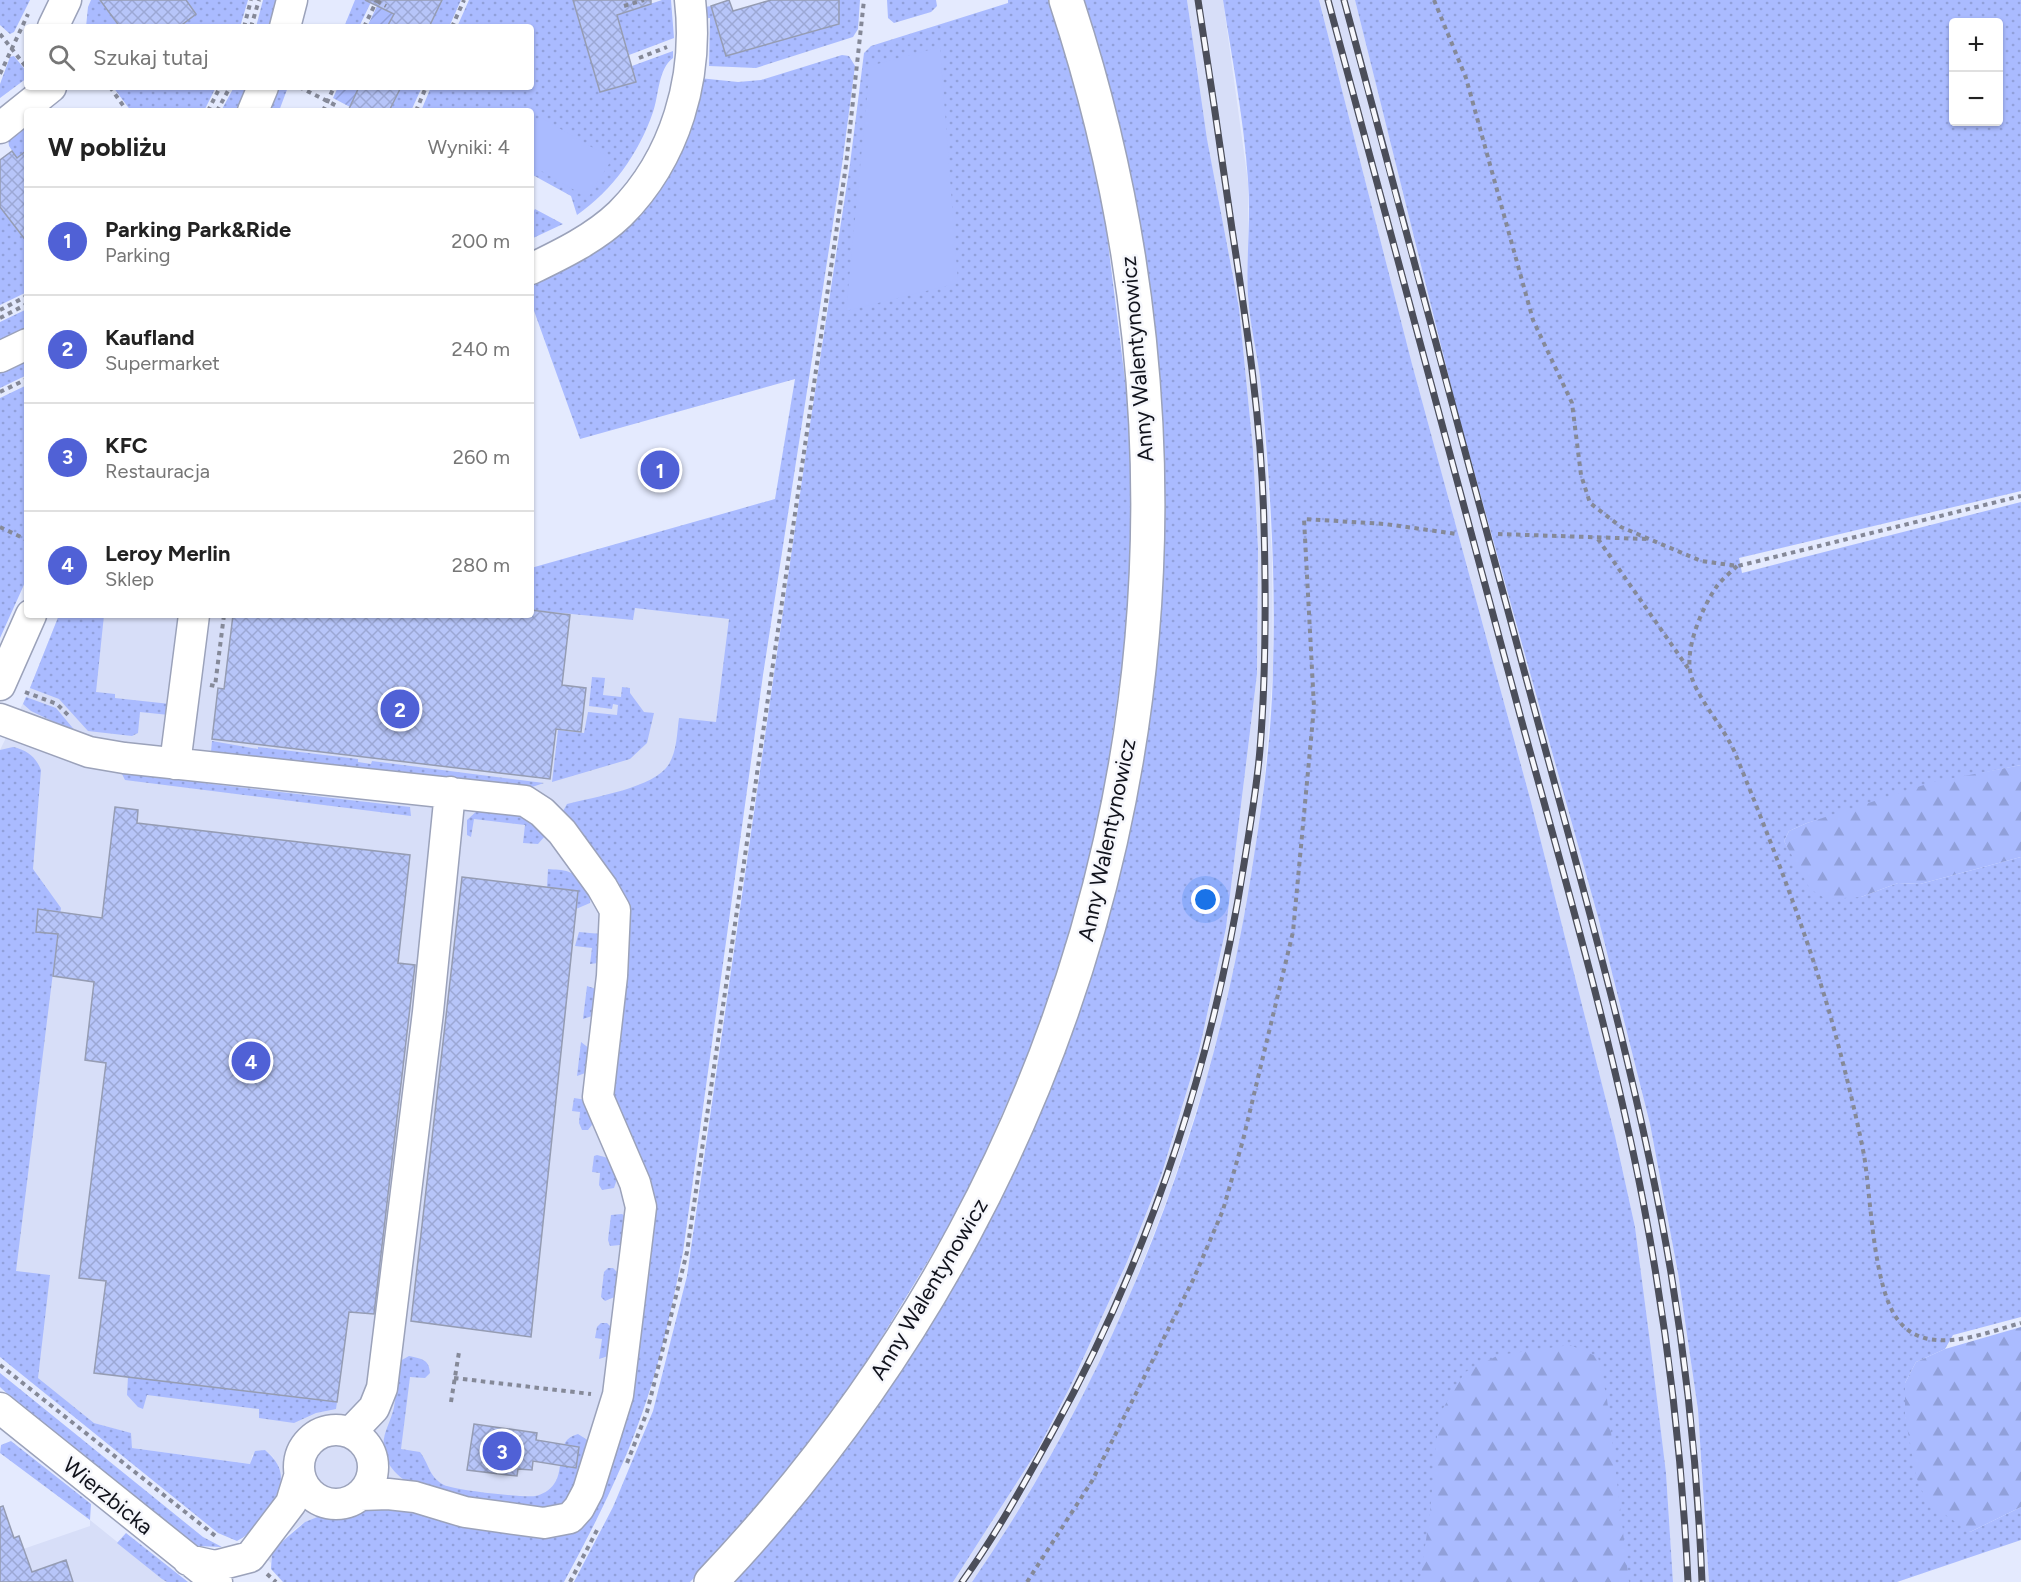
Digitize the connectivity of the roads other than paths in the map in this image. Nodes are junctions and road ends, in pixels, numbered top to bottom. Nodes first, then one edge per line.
1 (66, 0) edge
2 (292, 0) edge
3 (690, 0) edge
4 (1066, 0) edge
5 (41, 18) edge
6 (286, 24) edge
7 (49, 90) edge
8 (262, 90) edge
9 (27, 108) edge
10 (254, 108) edge
11 (24, 110) edge
12 (0, 128) edge
13 (534, 267) edge
14 (24, 345) edge
15 (0, 357) edge
16 (30, 618) edge
17 (194, 618) edge
18 (10, 687) edge
19 (0, 718) edge
20 (175, 764) junction
21 (450, 792) junction
22 (0, 1408) edge
23 (351, 1432) junction
24 (299, 1477) junction
25 (360, 1495) junction
26 (326, 1503) junction
27 (284, 1515) junction
28 (188, 1560) junction
29 (252, 1570) edge
30 (217, 1582) edge
31 (711, 1582) edge

1 - 5 street
2 - 6 street
3 - 13 street
4 - 31 main road, Anny Walentynowicz
7 - 9 street
8 - 10 street
11 - 12 street
14 - 15 street
16 - 18 street
17 - 20 street
19 - 20 street
20 - 21 street
21 - 23 street
21 - 25 street
22 - 28 street, Wierzbicka
23 - 24 street
23 - 25 street
24 - 26 street
24 - 27 street
25 - 26 street
26 - 27 street
27 - 29 street
28 - 29 street
28 - 30 street, Wierzbicka

